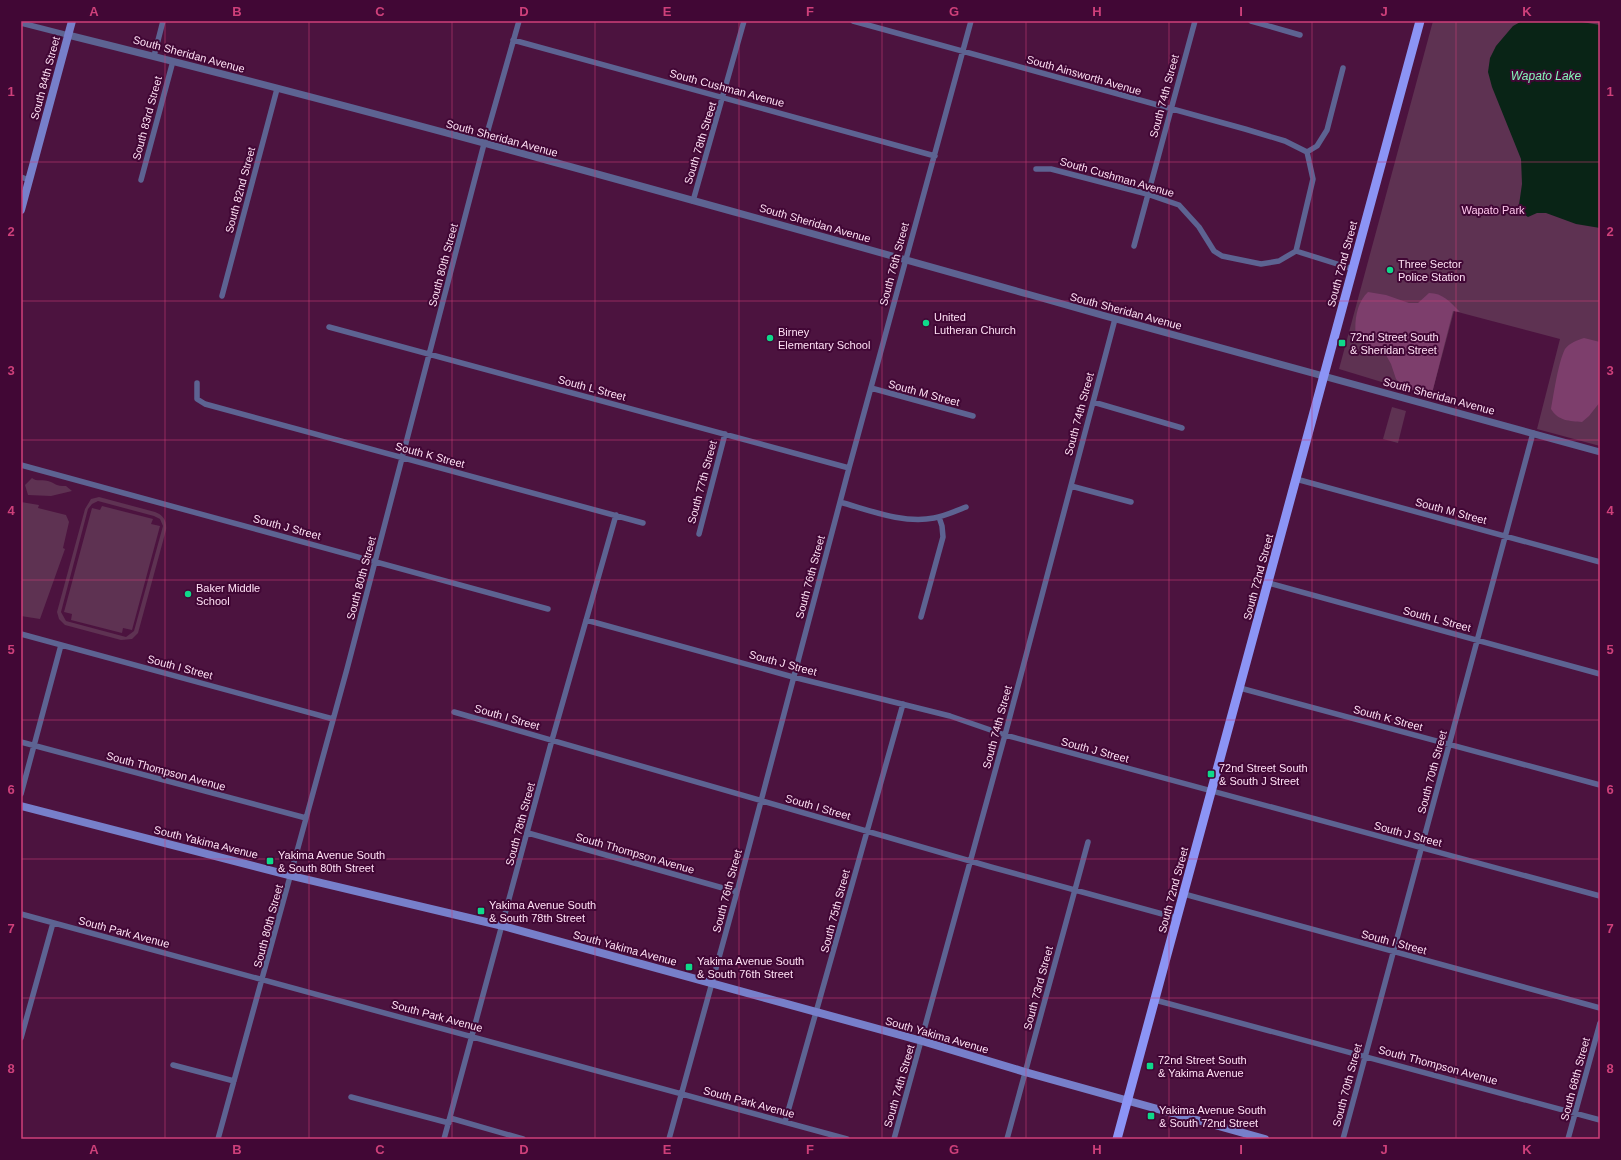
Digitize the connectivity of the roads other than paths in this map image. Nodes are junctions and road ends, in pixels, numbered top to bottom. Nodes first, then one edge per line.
1 (72, 21) edge
2 (163, 21) edge
3 (519, 21) edge
4 (744, 21) edge
5 (852, 21) edge
6 (971, 21) edge
7 (1195, 21) edge
8 (1251, 21) edge
9 (1420, 21) edge
10 (21, 23) edge
11 (68, 35) junction
12 (1300, 35) dead end
13 (513, 40) junction
14 (963, 51) junction
15 (154, 56) junction
16 (173, 61) junction
17 (1343, 68) dead end
18 (277, 89) junction
19 (723, 98) junction
20 (1171, 110) junction
21 (484, 144) junction
22 (1307, 152) junction
23 (934, 156) junction
24 (1036, 169) dead end
25 (25, 179) edge
26 (141, 180) dead end
27 (1147, 194) junction
28 (693, 200) junction
29 (21, 210) edge
30 (1134, 246) dead end
31 (1296, 251) junction
32 (905, 260) junction
33 (1353, 269) junction
34 (222, 296) dead end
35 (1115, 319) junction
36 (329, 327) dead end
37 (430, 354) junction
38 (1324, 376) junction
39 (197, 383) dead end
40 (871, 388) junction
41 (1093, 402) junction
42 (973, 416) dead end
43 (1182, 428) dead end
44 (1533, 433) junction
45 (725, 434) junction
46 (1600, 452) edge
47 (402, 458) junction
48 (21, 465) edge
49 (849, 468) junction
50 (1296, 479) junction
51 (1070, 486) junction
52 (840, 502) junction
53 (1131, 502) dead end
54 (966, 507) dead end
55 (616, 516) junction
56 (938, 517) junction
57 (642, 523) dead end
58 (699, 534) dead end
59 (1505, 536) junction
60 (376, 562) junction
61 (1600, 562) edge
62 (1269, 583) junction
63 (548, 609) dead end
64 (921, 618) dead end
65 (586, 620) junction
66 (21, 634) edge
67 (1478, 640) junction
68 (61, 645) junction
69 (1600, 674) edge
70 (794, 677) junction
71 (1240, 688) junction
72 (903, 704) junction
73 (454, 712) dead end
74 (334, 718) junction
75 (1005, 735) junction
76 (552, 740) junction
77 (21, 742) edge
78 (1450, 745) junction
79 (34, 746) junction
80 (1600, 785) edge
81 (1212, 792) junction
82 (21, 794) edge
83 (761, 801) junction
84 (21, 806) edge
85 (306, 818) junction
86 (867, 831) junction
87 (528, 833) junction
88 (1088, 842) dead end
89 (1422, 848) junction
90 (971, 861) junction
91 (292, 876) junction
92 (1075, 889) junction
93 (737, 892) junction
94 (1184, 894) junction
95 (1600, 896) edge
96 (21, 914) edge
97 (1177, 918) junction
98 (53, 923) junction
99 (503, 926) junction
100 (1394, 952) junction
101 (263, 979) junction
102 (712, 983) junction
103 (1155, 1000) junction
104 (1600, 1008) edge
105 (817, 1012) junction
106 (23, 1022) edge
107 (1600, 1023) edge
108 (472, 1036) junction
109 (21, 1038) edge
110 (922, 1041) junction
111 (1365, 1056) junction
112 (173, 1065) dead end
113 (1025, 1072) junction
114 (234, 1081) junction
115 (681, 1093) junction
116 (351, 1096) dead end
117 (1128, 1101) junction
118 (1576, 1113) junction
119 (1600, 1120) edge
120 (450, 1121) junction
121 (785, 1122) junction
122 (218, 1139) edge
123 (444, 1139) edge
124 (523, 1139) edge
125 (669, 1139) edge
126 (847, 1139) edge
127 (894, 1139) edge
128 (1007, 1139) edge
129 (1117, 1139) edge
130 (1265, 1139) edge
131 (1343, 1139) edge
132 (1568, 1139) edge

1 - 11 main road, South 84th Street
2 - 15 street
3 - 13 street, South 80th Street
4 - 19 street, South 78th Street
5 - 14 street, South Ainsworth Avenue
6 - 14 street, South 76th Street
7 - 20 street, South 74th Street
8 - 12 street
9 - 33 main road, South 72nd Street
10 - 11 street, South Sheridan Avenue
11 - 15 street, South Sheridan Avenue
11 - 25 main road, South 84th Street
13 - 19 street, South Cushman Avenue
13 - 21 street, South 80th Street
14 - 20 street, South Ainsworth Avenue
14 - 23 street, South 76th Street
15 - 16 street, South Sheridan Avenue
16 - 18 street, South Sheridan Avenue
16 - 26 street, South 83rd Street
17 - 22 street
18 - 21 street, South Sheridan Avenue
18 - 34 street, South 82nd Street
19 - 23 street, South Cushman Avenue
19 - 28 street, South 78th Street
20 - 22 street, South Ainsworth Avenue
20 - 27 street, South 74th Street
21 - 28 street, South Sheridan Avenue
21 - 37 street, South 80th Street
22 - 31 street
23 - 32 street, South 76th Street
24 - 27 street, South Cushman Avenue
25 - 29 main road, South 84th Street
27 - 30 street, South 74th Street
27 - 31 street, South Cushman Avenue
28 - 32 street, South Sheridan Avenue
31 - 33 street
32 - 35 street, South Sheridan Avenue
32 - 40 street, South 76th Street
33 - 38 main road, South 72nd Street
35 - 38 street, South Sheridan Avenue
35 - 41 street, South 74th Street
36 - 37 street, South L Street
37 - 45 street, South L Street
37 - 47 street, South 80th Street
38 - 44 street, South Sheridan Avenue
38 - 50 main road, South 72nd Street
39 - 47 street, South K Street
40 - 42 street, South M Street
40 - 49 street, South 76th Street
41 - 43 street
41 - 51 street, South 74th Street
44 - 46 street, South Sheridan Avenue
44 - 59 street, South 70th Street
45 - 49 street, South L Street
45 - 58 street, South 77th Street
47 - 55 street, South K Street
47 - 60 street, South 80th Street
48 - 60 street, South J Street
49 - 52 street, South 76th Street
50 - 59 street, South M Street
50 - 62 main road, South 72nd Street
51 - 53 street
51 - 75 street, South 74th Street
52 - 56 street
52 - 70 street, South 76th Street
54 - 56 street
55 - 57 street, South K Street
55 - 65 street, South 78th Street
56 - 64 street
59 - 61 street, South M Street
59 - 67 street, South 70th Street
60 - 63 street, South J Street
60 - 74 street, South 80th Street
62 - 67 street, South L Street
62 - 71 main road, South 72nd Street
65 - 70 street, South J Street
65 - 76 street, South 78th Street
66 - 68 street, South I Street
67 - 69 street, South L Street
67 - 78 street, South 70th Street
68 - 74 street, South I Street
68 - 79 street
70 - 72 street, South J Street
70 - 83 street, South 76th Street
71 - 78 street, South K Street
71 - 81 main road, South 72nd Street
72 - 75 street, South J Street
72 - 86 street, South 75th Street
73 - 76 street, South I Street
74 - 85 street, South 80th Street
75 - 81 street, South J Street
75 - 90 street, South 74th Street
76 - 83 street, South I Street
76 - 87 street, South 78th Street
77 - 79 street, South Thompson Avenue
78 - 80 street, South K Street
78 - 89 street, South 70th Street
79 - 82 street
79 - 85 street, South Thompson Avenue
81 - 89 street, South J Street
81 - 94 main road, South 72nd Street
83 - 86 street, South I Street
83 - 93 street, South 76th Street
84 - 91 main road, South Yakima Avenue
85 - 91 street, South 80th Street
86 - 90 street, South I Street
86 - 105 street, South 75th Street
87 - 93 street, South Thompson Avenue
87 - 99 street, South 78th Street
88 - 92 street, South 73rd Street
89 - 95 street, South J Street
89 - 100 street, South 70th Street
90 - 92 street, South I Street
90 - 110 street, South 74th Street
91 - 99 main road, South Yakima Avenue
91 - 101 street, South 80th Street
92 - 97 street, South I Street
92 - 113 street, South 73rd Street
93 - 102 street, South 76th Street
94 - 97 main road, South 72nd Street
94 - 100 street, South I Street
96 - 98 street, South Park Avenue
97 - 103 main road, South 72nd Street
98 - 101 street, South Park Avenue
98 - 106 street
99 - 102 main road, South Yakima Avenue
99 - 108 street, South 78th Street
100 - 104 street, South I Street
100 - 111 street, South 70th Street
101 - 108 street, South Park Avenue
101 - 114 street, South 80th Street
102 - 105 main road, South Yakima Avenue
102 - 115 street, South 76th Street
103 - 111 street, South Thompson Avenue
103 - 117 main road, South 72nd Street
105 - 110 main road, South Yakima Avenue
105 - 121 street, South 75th Street
106 - 109 street
107 - 118 street, South 68th Street
108 - 115 street, South Park Avenue
108 - 120 street, South 78th Street
110 - 113 main road, South Yakima Avenue
110 - 127 street, South 74th Street
111 - 118 street, South Thompson Avenue
111 - 131 street, South 70th Street
112 - 114 street
113 - 117 main road, South Yakima Avenue
113 - 128 street, South 73rd Street
114 - 122 street, South 80th Street
115 - 121 street, South Park Avenue
115 - 125 street, South 76th Street
116 - 120 street
117 - 129 main road, South 72nd Street
117 - 130 main road, South Yakima Avenue
118 - 119 street, South Thompson Avenue
118 - 132 street, South 68th Street
120 - 123 street, South 78th Street
120 - 124 street
121 - 126 street, South Park Avenue

